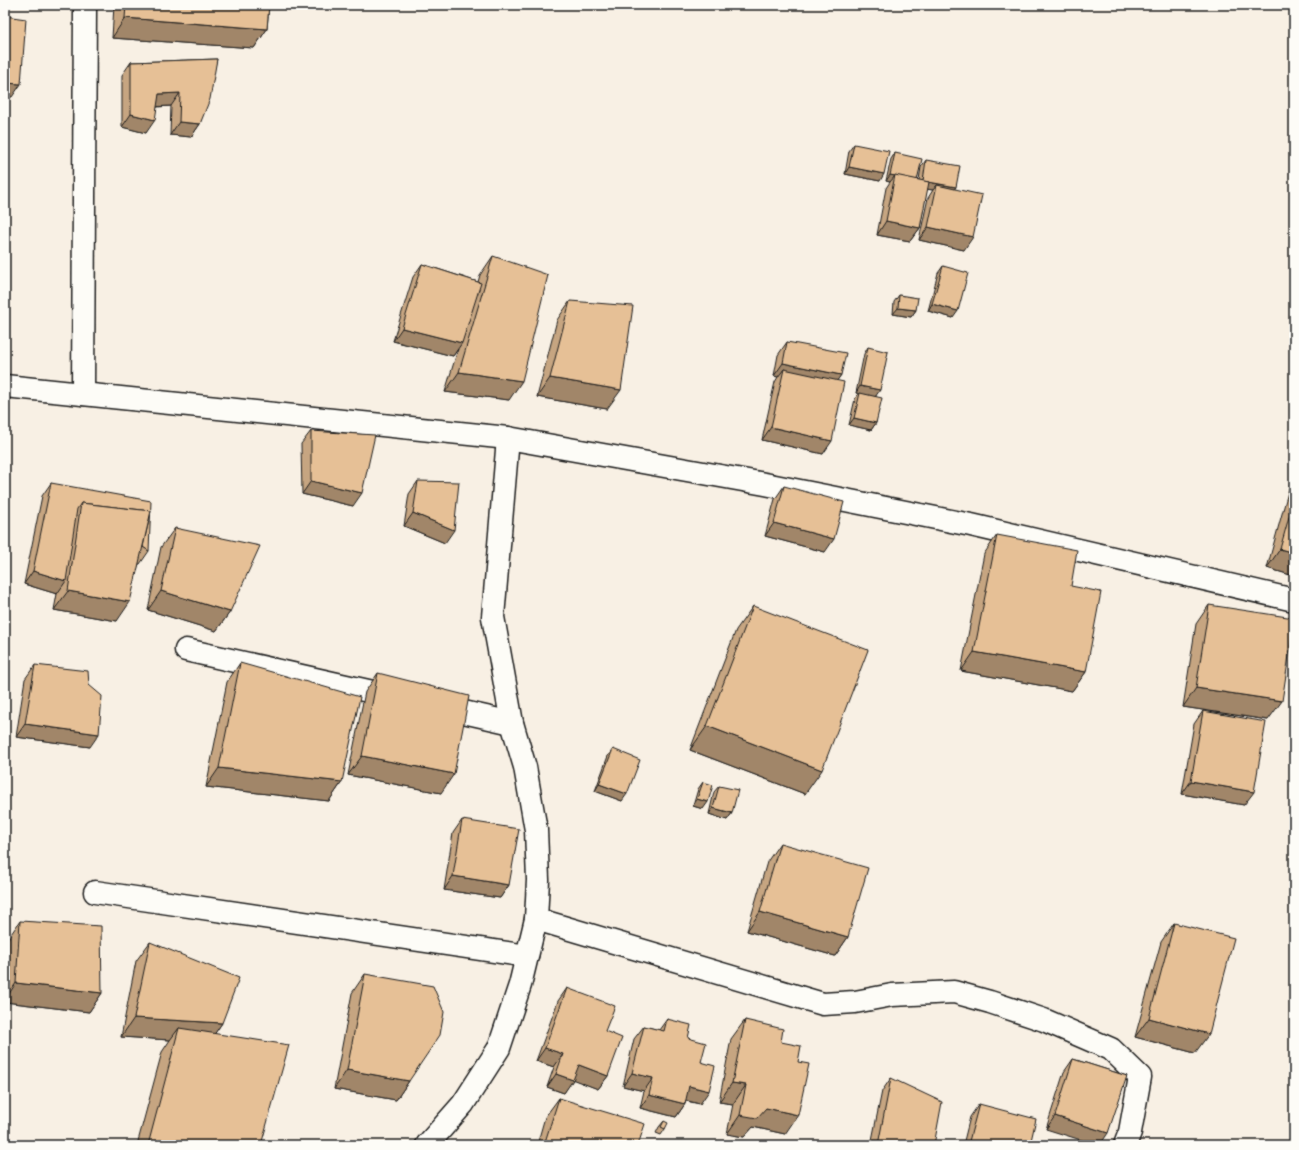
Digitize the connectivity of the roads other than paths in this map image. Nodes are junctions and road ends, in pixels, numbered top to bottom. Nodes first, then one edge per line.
1 (85, 5) edge
2 (5, 386) edge
3 (83, 394) junction
4 (508, 438) junction
5 (1294, 600) edge
6 (186, 650) dead end
7 (512, 723) junction
8 (95, 892) dead end
9 (536, 919) junction
10 (527, 956) junction
11 (427, 1145) edge
12 (1125, 1145) edge

1 - 3 street
2 - 3 street
3 - 4 street
4 - 5 street
4 - 7 street
6 - 7 street
7 - 9 street
8 - 10 street
9 - 10 street
9 - 12 street
10 - 11 street

